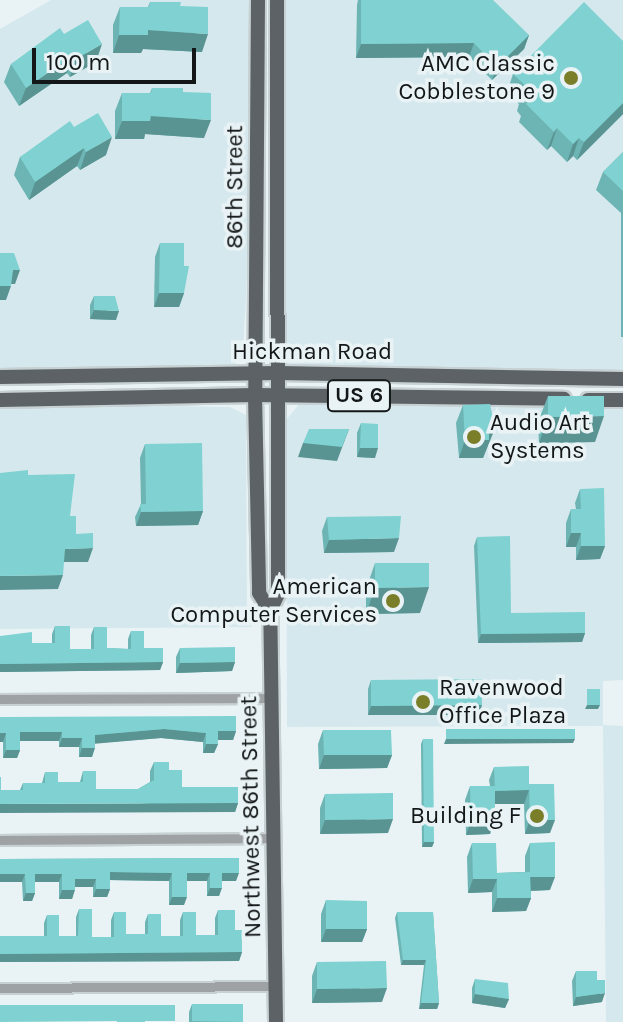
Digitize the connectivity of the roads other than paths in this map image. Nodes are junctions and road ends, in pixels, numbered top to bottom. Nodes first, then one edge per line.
1 (258, 0) edge
2 (277, 0) edge
3 (257, 373) junction
4 (278, 373) junction
5 (0, 377) edge
6 (623, 379) edge
7 (255, 395) junction
8 (275, 395) junction
9 (0, 400) edge
10 (623, 400) edge
11 (270, 611) junction
12 (271, 698) junction
13 (0, 699) edge
14 (274, 838) junction
15 (0, 840) edge
16 (277, 986) junction
17 (0, 988) edge
18 (276, 1022) edge

1 - 3 main road, 86th Street
2 - 4 main road, 86th Street
3 - 4 main road, Hickman Road / US 6
3 - 5 main road, Hickman Road / US 6
3 - 7 main road, Northwest 86th Street
4 - 6 main road, Hickman Road / US 6
4 - 8 main road, Northwest 86th Street
7 - 8 main road, Hickman Road / US 6
7 - 9 main road, Hickman Road / US 6
7 - 11 main road, Northwest 86th Street
8 - 10 main road, Hickman Road / US 6
8 - 11 main road, Northwest 86th Street
11 - 12 main road, Northwest 86th Street
12 - 13 street
12 - 14 main road, Northwest 86th Street
14 - 15 street
14 - 16 main road, Northwest 86th Street
16 - 17 street
16 - 18 main road, Northwest 86th Street

